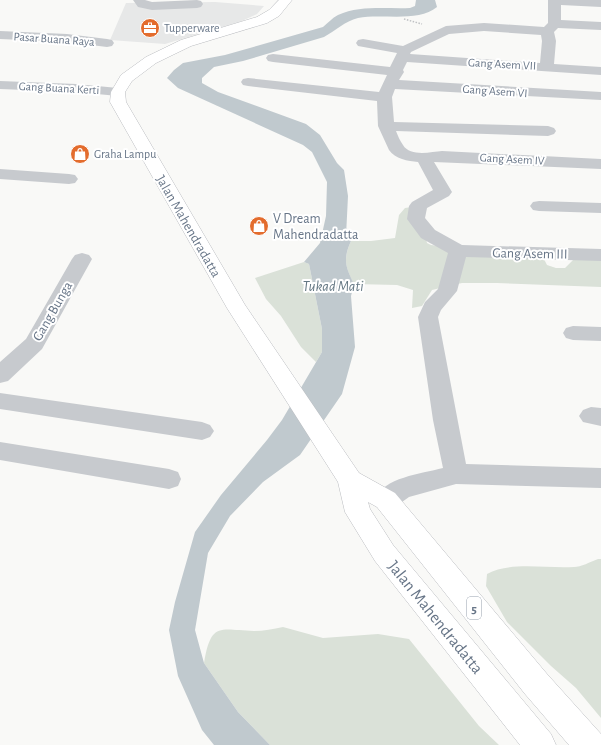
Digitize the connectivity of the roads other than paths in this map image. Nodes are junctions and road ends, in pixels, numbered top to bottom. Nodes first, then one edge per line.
1 (140, 0) edge
2 (286, 0) edge
3 (554, 0) edge
4 (601, 3) edge
5 (197, 4) dead end
6 (601, 26) edge
7 (551, 27) junction
8 (0, 35) edge
9 (107, 43) dead end
10 (363, 43) dead end
11 (404, 54) junction
12 (273, 58) dead end
13 (547, 66) junction
14 (601, 71) edge
15 (248, 82) dead end
16 (390, 84) junction
17 (0, 85) edge
18 (118, 92) junction
19 (601, 96) edge
20 (386, 126) junction
21 (548, 131) dead end
22 (424, 158) junction
23 (601, 164) edge
24 (0, 174) edge
25 (70, 179) dead end
26 (539, 206) dead end
27 (601, 208) edge
28 (458, 251) junction
29 (601, 255) edge
30 (82, 259) dead end
31 (573, 333) dead end
32 (601, 334) edge
33 (0, 374) edge
34 (0, 401) edge
35 (202, 431) dead end
36 (0, 451) edge
37 (344, 471) junction
38 (456, 474) junction
39 (601, 478) edge
40 (169, 479) dead end
41 (386, 500) junction
42 (540, 745) edge
43 (590, 745) edge

1 - 5 street
2 - 18 highway
3 - 4 street
3 - 7 street
6 - 7 street
7 - 11 street
7 - 13 street
8 - 9 street, Pasar Buana Raya
10 - 11 street, Gang Asem VII
11 - 13 street, Gang Asem VII
11 - 16 street
12 - 16 street
13 - 14 street, Gang Asem VII
15 - 16 street
16 - 19 street, Gang Asem VI
16 - 20 street
17 - 18 street, Gang Buana Kerti
18 - 37 highway, Jalan Mahendradatta / 5
20 - 21 street
20 - 22 street, Gang Asem IV
22 - 23 street, Gang Asem IV
22 - 28 street
24 - 25 street
26 - 27 street
28 - 29 street, Gang Asem III
28 - 38 street
30 - 33 street, Gang Bunga
31 - 32 street
34 - 35 street
36 - 40 street
37 - 41 highway, Jalan Mahendradatta / 5
37 - 42 highway, Jalan Mahendradatta / 5
38 - 39 street
38 - 41 street
41 - 43 highway, Jalan Mahendradatta / 5

